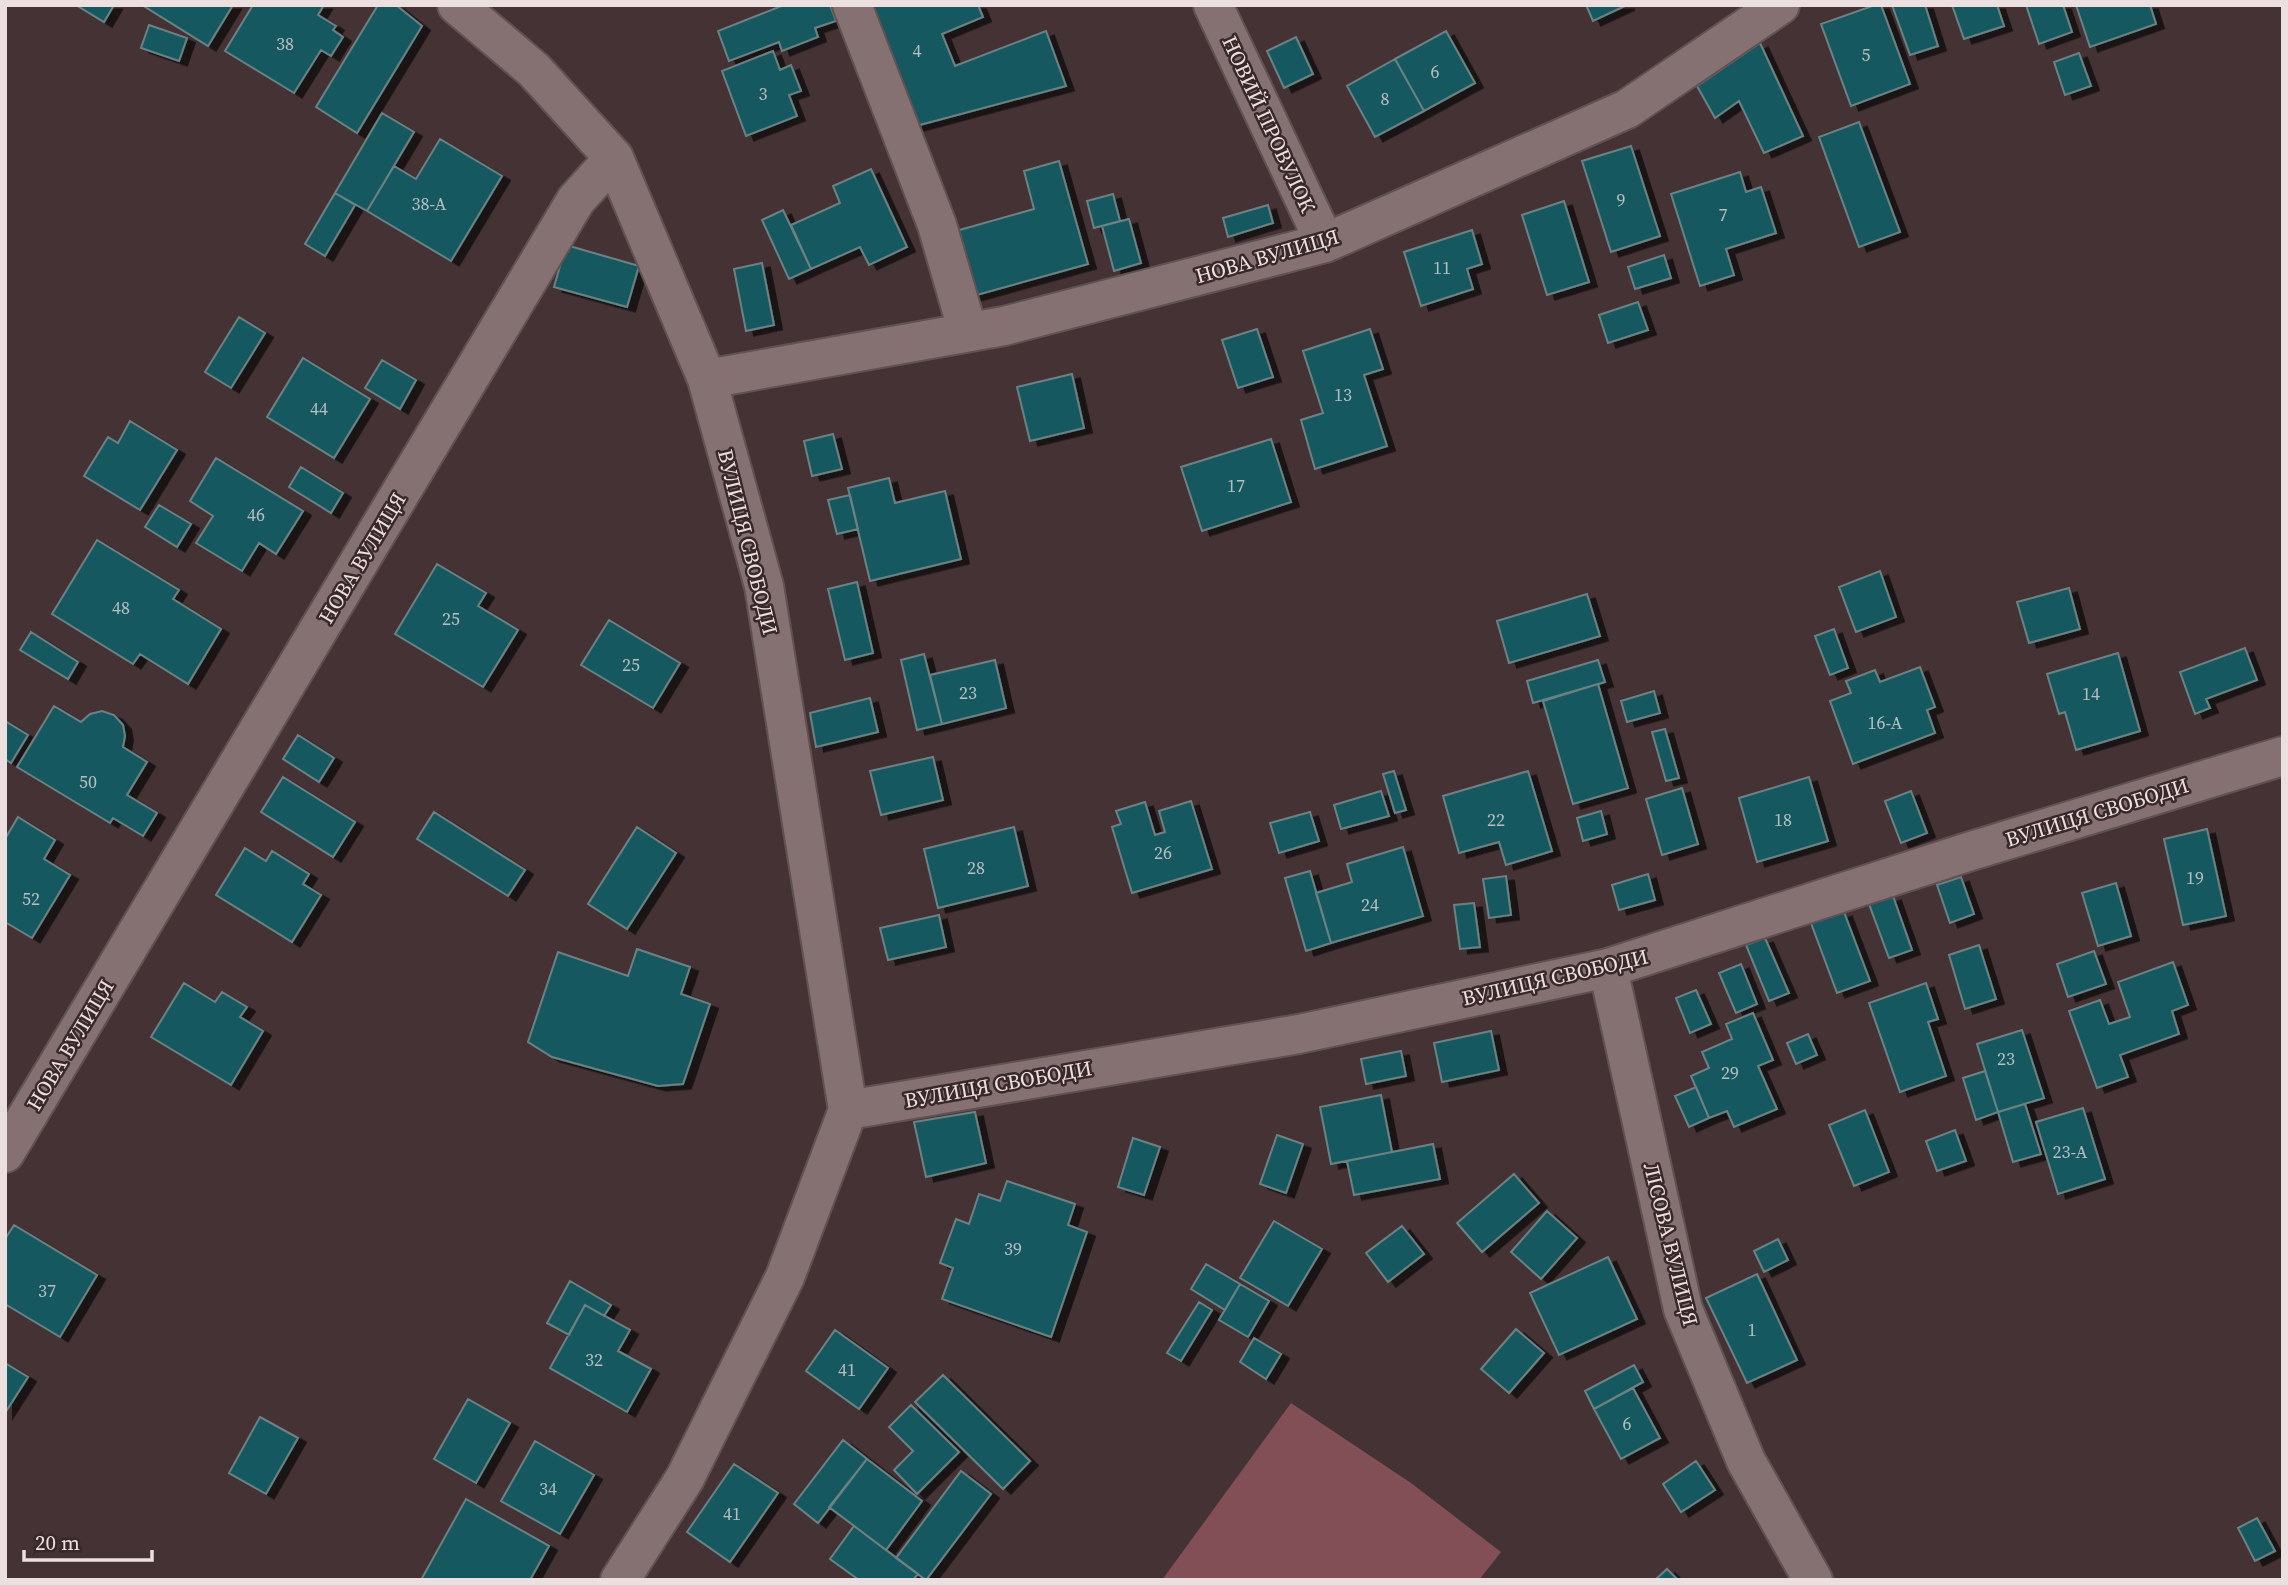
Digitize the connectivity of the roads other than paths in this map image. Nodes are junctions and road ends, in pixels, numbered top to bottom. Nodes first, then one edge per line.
1 (457, 5) edge
2 (852, 5) edge
3 (1213, 5) edge
4 (1780, 5) edge
5 (614, 158) junction
6 (1325, 243) junction
7 (968, 332) junction
8 (707, 379) junction
9 (2283, 756) edge
10 (1608, 968) junction
11 (848, 1110) junction
12 (5, 1153) edge
13 (620, 1580) edge
14 (1813, 1580) edge

1 - 5 street
2 - 7 street
3 - 6 street, НОВИЙ ПРОВУЛОК
4 - 6 street, НОВА ВУЛИЦЯ
5 - 8 street, ВУЛИЦЯ СВОБОДИ
5 - 12 street, НОВА ВУЛИЦЯ
6 - 7 street, НОВА ВУЛИЦЯ
7 - 8 street, НОВА ВУЛИЦЯ
8 - 11 street, ВУЛИЦЯ СВОБОДИ
9 - 10 street, ВУЛИЦЯ СВОБОДИ
10 - 11 street, ВУЛИЦЯ СВОБОДИ
10 - 14 street, ЛІСОВА ВУЛИЦЯ
11 - 13 street, ВУЛИЦЯ СВОБОДИ

